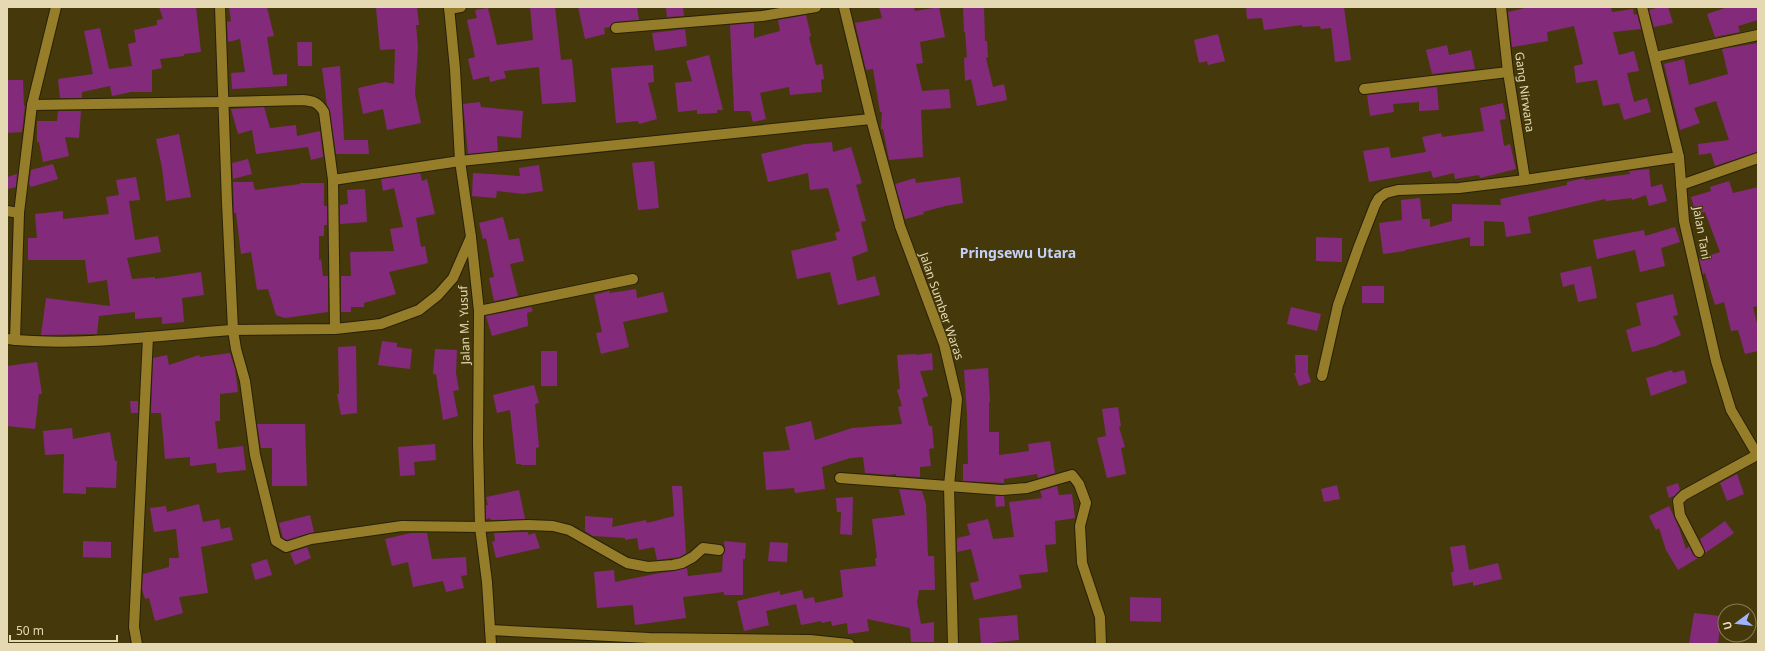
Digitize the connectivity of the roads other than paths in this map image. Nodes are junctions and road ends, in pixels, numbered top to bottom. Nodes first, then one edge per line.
1 (56, 7) edge
2 (220, 7) edge
3 (461, 7) edge
4 (816, 7) edge
5 (844, 7) edge
6 (1501, 7) edge
7 (1642, 7) edge
8 (449, 8) edge
9 (616, 28) dead end
10 (1758, 35) edge
11 (1655, 57) junction
12 (1508, 72) junction
13 (1364, 89) dead end
14 (224, 102) junction
15 (32, 105) junction
16 (871, 119) junction
17 (1679, 157) junction
18 (1758, 158) edge
19 (460, 161) junction
20 (333, 180) junction
21 (1525, 180) junction
22 (1681, 185) junction
23 (7, 211) edge
24 (19, 213) junction
25 (471, 237) junction
26 (633, 279) dead end
27 (479, 312) junction
28 (335, 328) junction
29 (234, 330) junction
30 (148, 337) junction
31 (11, 339) edge
32 (1322, 376) dead end
33 (1757, 455) edge
34 (840, 478) dead end
35 (949, 486) junction
36 (480, 527) junction
37 (719, 550) dead end
38 (1699, 552) dead end
39 (490, 630) junction
40 (757, 641) edge
41 (811, 642) edge
42 (137, 644) edge
43 (491, 644) edge
44 (849, 644) edge
45 (952, 644) edge
46 (1101, 644) edge

1 - 15 street
2 - 14 street
3 - 8 street
4 - 9 street
5 - 16 street, Jalan Sumber Waras
6 - 12 street, Gang Nirwana
7 - 11 street, Jalan Tani
8 - 19 street, Jalan M. Yusuf
10 - 11 street
11 - 17 street, Jalan Tani
12 - 13 street
12 - 21 street, Gang Nirwana
14 - 15 street
14 - 20 street
14 - 29 street
15 - 24 street
16 - 19 street
16 - 35 street, Jalan Sumber Waras
17 - 21 street
17 - 22 street, Jalan Tani
18 - 22 street
19 - 20 street
19 - 25 street, Jalan M. Yusuf
20 - 28 street
21 - 32 street
22 - 33 street, Jalan Tani
23 - 24 street
24 - 31 street
25 - 27 street, Jalan M. Yusuf
25 - 28 street
26 - 27 street
27 - 36 street, Jalan M. Yusuf
28 - 29 street
29 - 30 street
29 - 36 street
30 - 31 street
30 - 42 street
33 - 38 street
34 - 35 street
35 - 45 street, Jalan Sumber Waras
35 - 46 street
36 - 37 street
36 - 39 street, Jalan M. Yusuf
39 - 40 street
39 - 43 street, Jalan M. Yusuf
40 - 41 street
41 - 44 street

